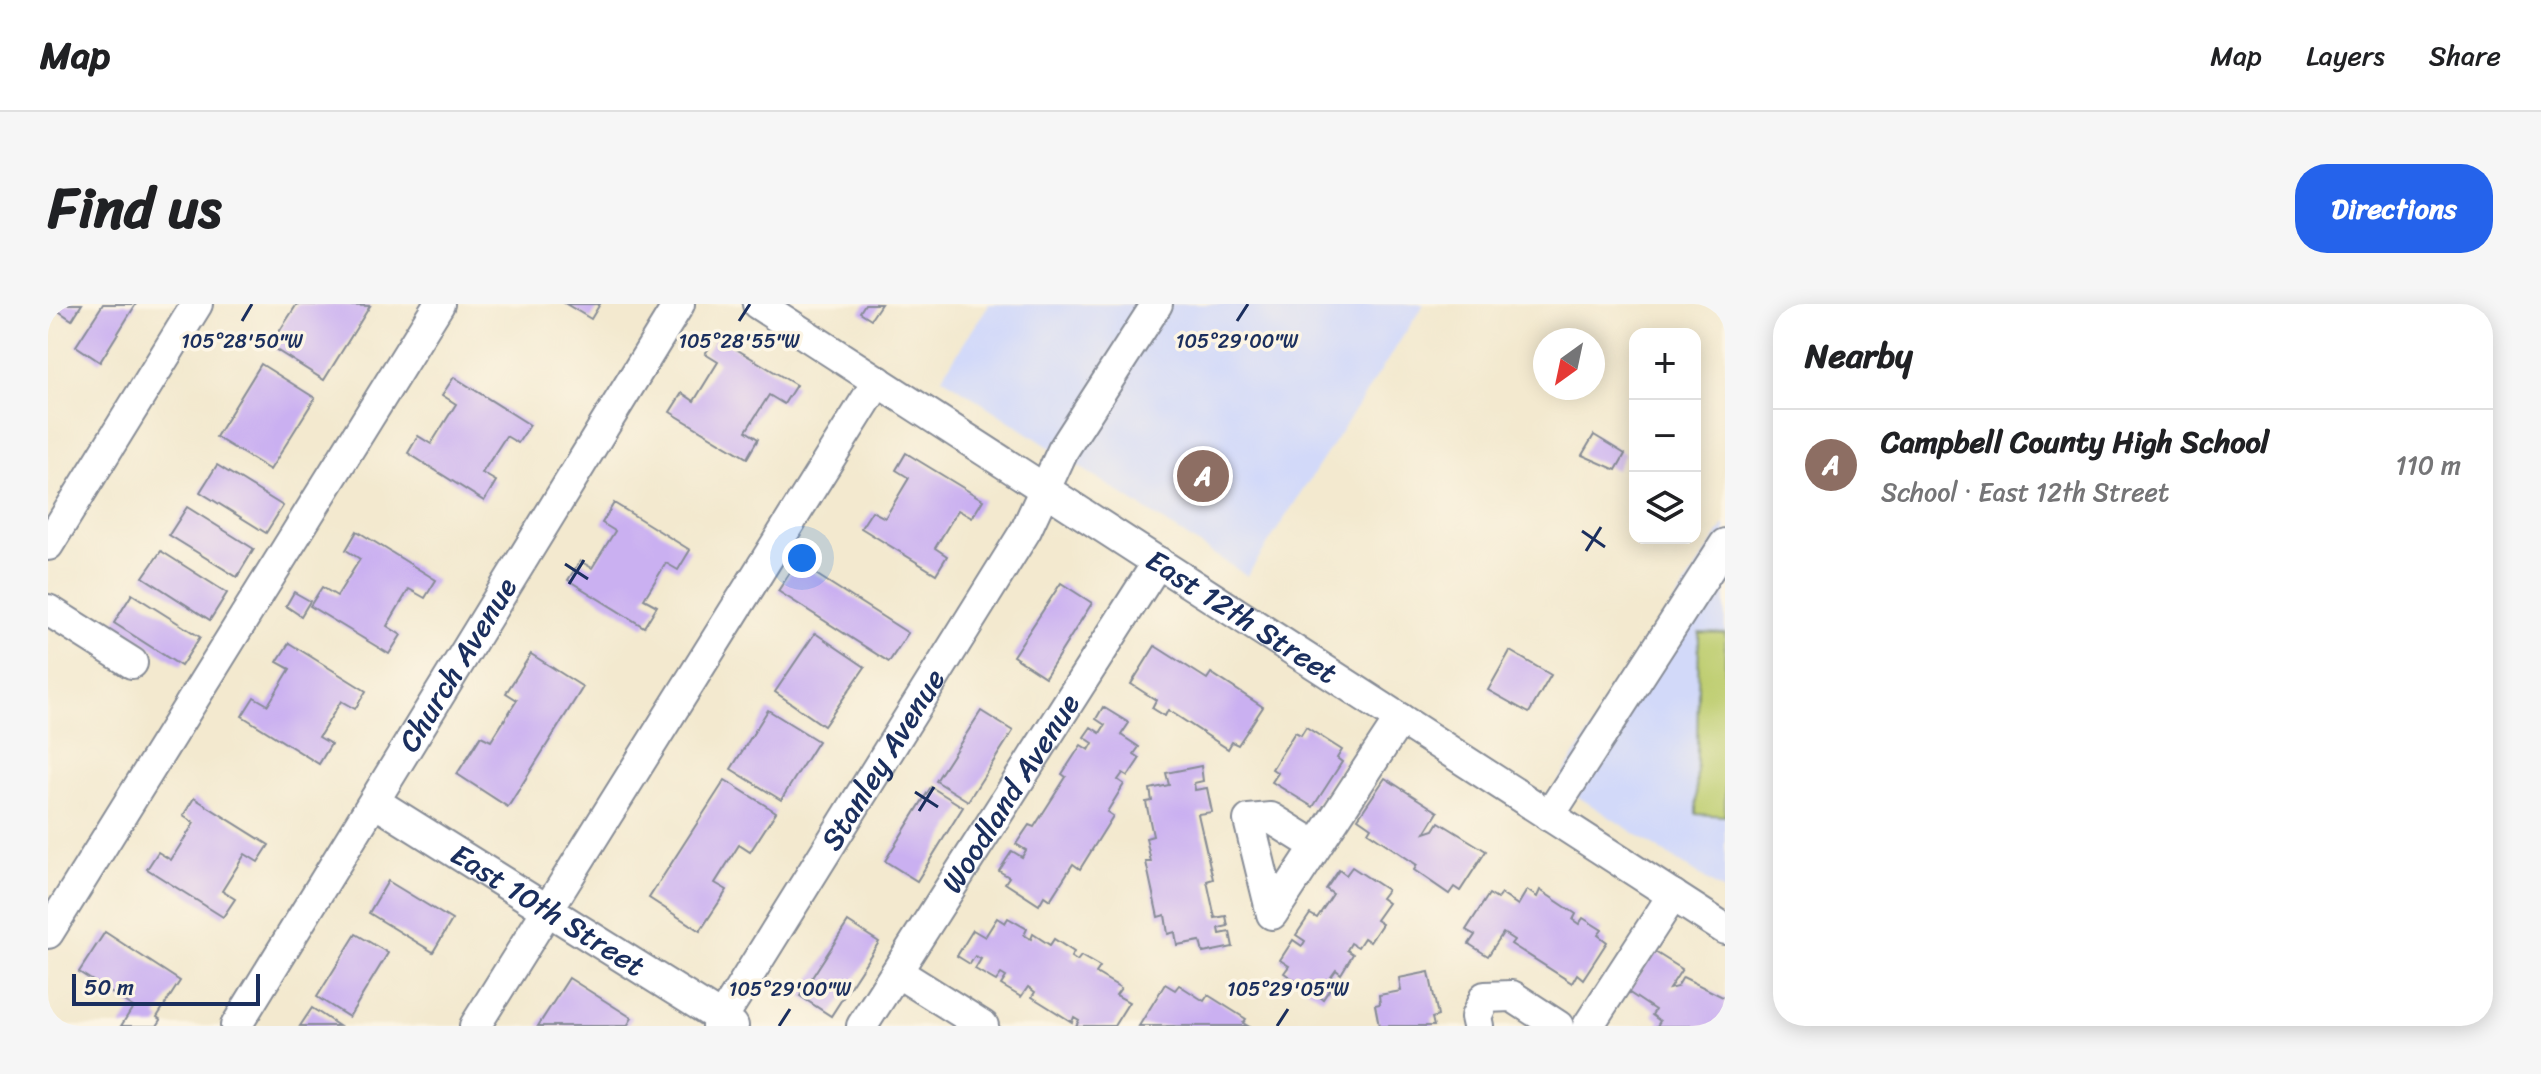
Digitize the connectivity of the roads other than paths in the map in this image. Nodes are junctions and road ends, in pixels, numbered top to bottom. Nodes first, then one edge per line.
1 (197, 304) edge
2 (439, 304) edge
3 (679, 304) edge
4 (758, 304) edge
5 (1157, 304) edge
6 (878, 381) junction
7 (1044, 489) junction
8 (1725, 544) edge
9 (48, 545) edge
10 (1158, 562) junction
11 (48, 610) edge
12 (132, 663) dead end
13 (1400, 719) junction
14 (375, 802) junction
15 (1549, 816) junction
16 (1316, 846) dead end
17 (1673, 895) junction
18 (548, 910) junction
19 (1725, 929) edge
20 (48, 933) edge
21 (897, 972) junction
22 (724, 1024) edge
23 (236, 1026) edge
24 (475, 1026) edge
25 (862, 1026) edge
26 (983, 1026) edge
27 (1478, 1026) edge
28 (1558, 1026) edge
29 (1588, 1026) edge

1 - 9 street
2 - 20 street
3 - 14 street, Church Avenue
4 - 6 street, East 12th Street
5 - 7 street, Stanley Avenue
6 - 7 street, East 12th Street
6 - 18 street
7 - 10 street, East 12th Street
7 - 22 street, Stanley Avenue
8 - 15 street
10 - 13 street, East 12th Street
10 - 21 street, Woodland Avenue
11 - 12 street
13 - 15 street, East 12th Street
13 - 16 street
14 - 18 street, East 10th Street
14 - 23 street, Church Avenue
15 - 17 street, East 12th Street
17 - 19 street, East 12th Street
17 - 29 street
18 - 22 street, East 10th Street
18 - 24 street
21 - 25 street, Woodland Avenue
21 - 26 street
27 - 28 street

